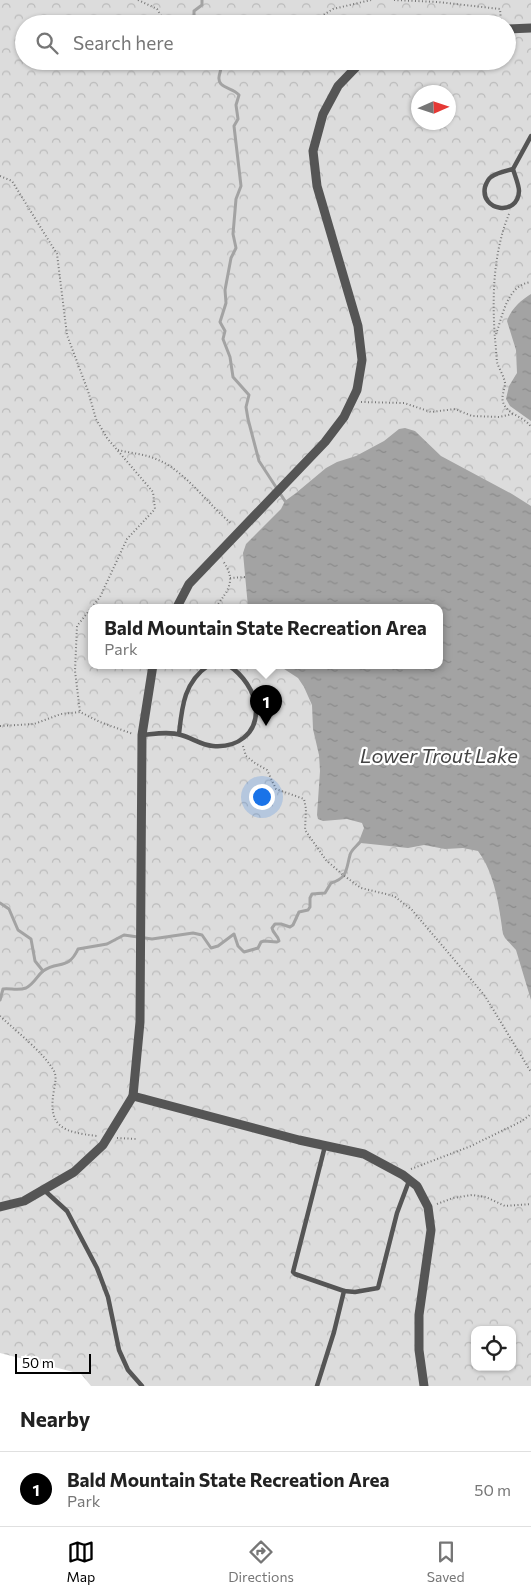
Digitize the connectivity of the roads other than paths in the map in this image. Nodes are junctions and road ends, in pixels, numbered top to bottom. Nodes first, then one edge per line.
1 (531, 28) edge
2 (516, 29) edge
3 (353, 70) edge
4 (531, 136) edge
5 (513, 169) junction
6 (178, 604) edge
7 (152, 669) edge
8 (204, 669) edge
9 (233, 669) edge
10 (179, 734) junction
11 (142, 735) junction
12 (133, 1096) junction
13 (325, 1146) junction
14 (409, 1180) junction
15 (44, 1190) junction
16 (0, 1207) edge
17 (344, 1291) junction
18 (142, 1386) edge
19 (317, 1386) edge
20 (424, 1386) edge

1 - 2 street
3 - 6 street
4 - 5 lane
5 - 5 lane
7 - 11 street
8 - 10 lane
9 - 10 lane
10 - 11 lane
11 - 12 street
12 - 13 street
12 - 15 street
13 - 14 street
13 - 17 lane
14 - 17 lane
14 - 20 street
15 - 16 street
15 - 18 lane
17 - 19 lane

